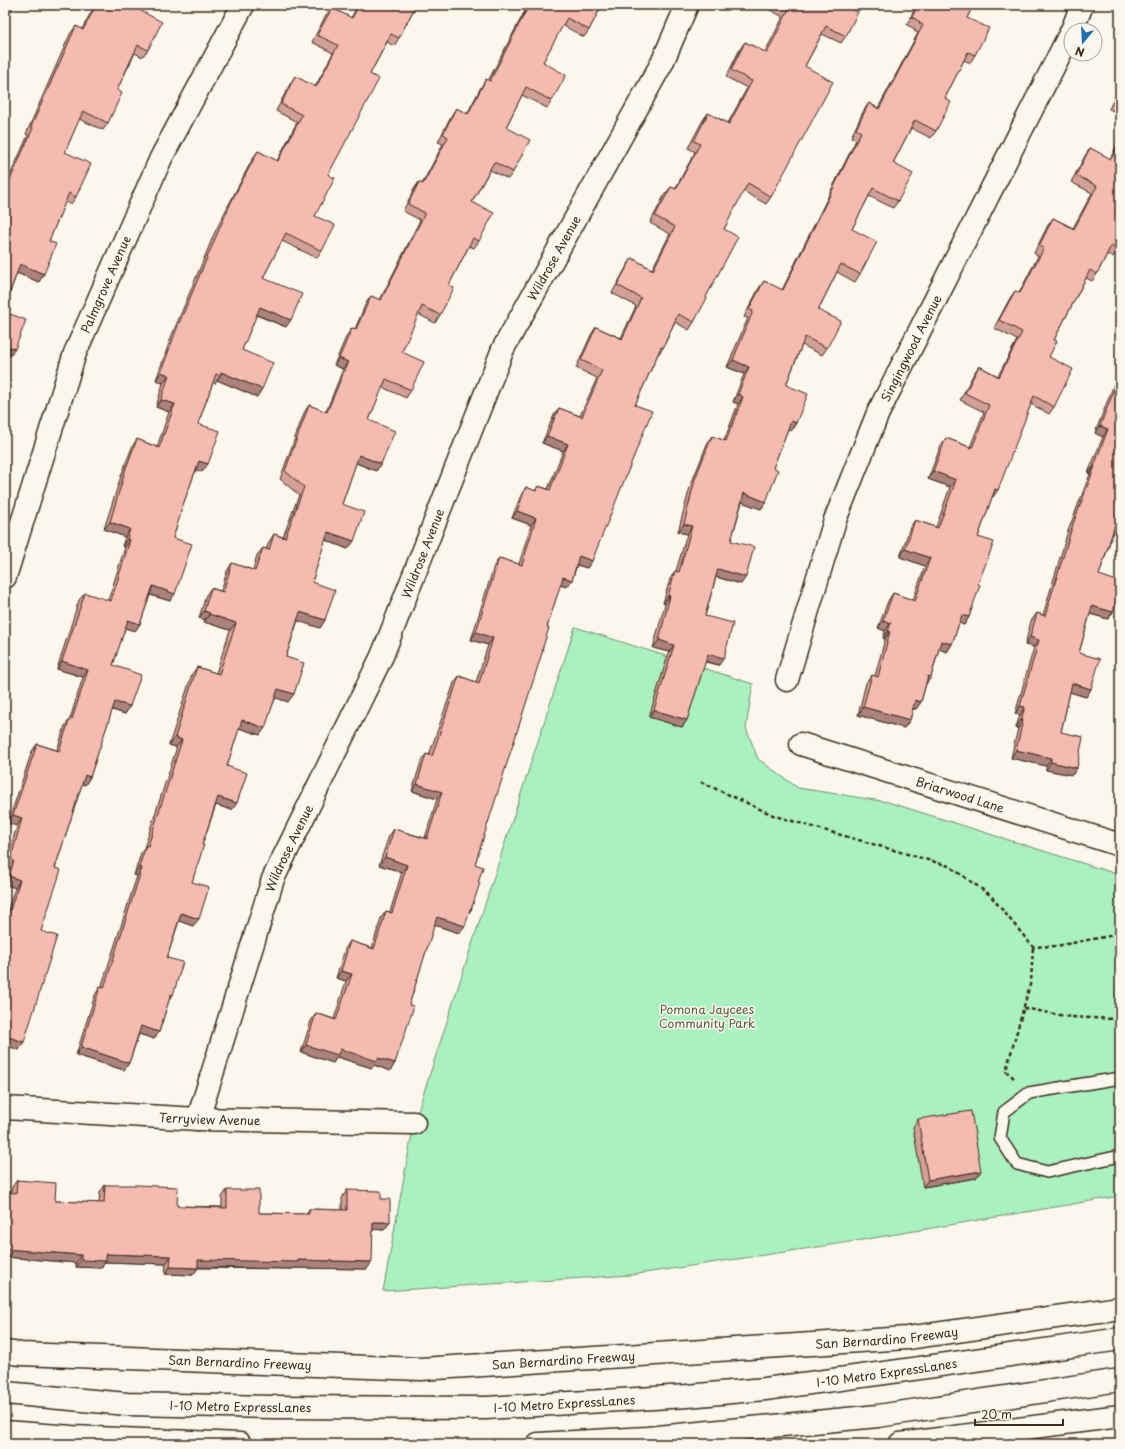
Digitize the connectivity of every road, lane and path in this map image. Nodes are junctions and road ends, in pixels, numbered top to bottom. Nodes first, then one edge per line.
1 (243, 5) edge
2 (687, 5) edge
3 (1082, 5) edge
4 (1075, 22) edge
5 (1063, 49) edge
6 (5, 577) edge
7 (787, 680) dead end
8 (801, 744) dead end
9 (701, 782) dead end
10 (1120, 845) edge
11 (1120, 934) edge
12 (1033, 947) junction
13 (1024, 1008) junction
14 (1120, 1018) edge
15 (1120, 1078) edge
16 (1029, 1093) junction
17 (5, 1108) edge
18 (198, 1118) junction
19 (414, 1124) dead end
20 (1120, 1156) edge
21 (1120, 1308) edge
22 (1120, 1339) edge
23 (5, 1352) edge
24 (1120, 1380) edge
25 (5, 1393) edge
26 (1120, 1416) edge
27 (5, 1432) edge
28 (240, 1444) edge
29 (538, 1444) edge
30 (900, 1444) edge

1 - 6 main road, Palmgrove Avenue
2 - 18 main road, Wildrose Avenue
3 - 4 main road, Singingwood Avenue
5 - 7 main road, Singingwood Avenue
8 - 10 main road, Briarwood Lane
9 - 12 path
11 - 12 path
12 - 13 path
13 - 14 path
13 - 16 path
15 - 16 lane
16 - 20 lane
17 - 18 main road, Terryview Avenue
18 - 19 main road, Terryview Avenue
21 - 23 main road, San Bernardino Freeway
22 - 25 main road, I-10 Metro ExpressLanes
24 - 29 main road
26 - 30 main road
27 - 28 main road

